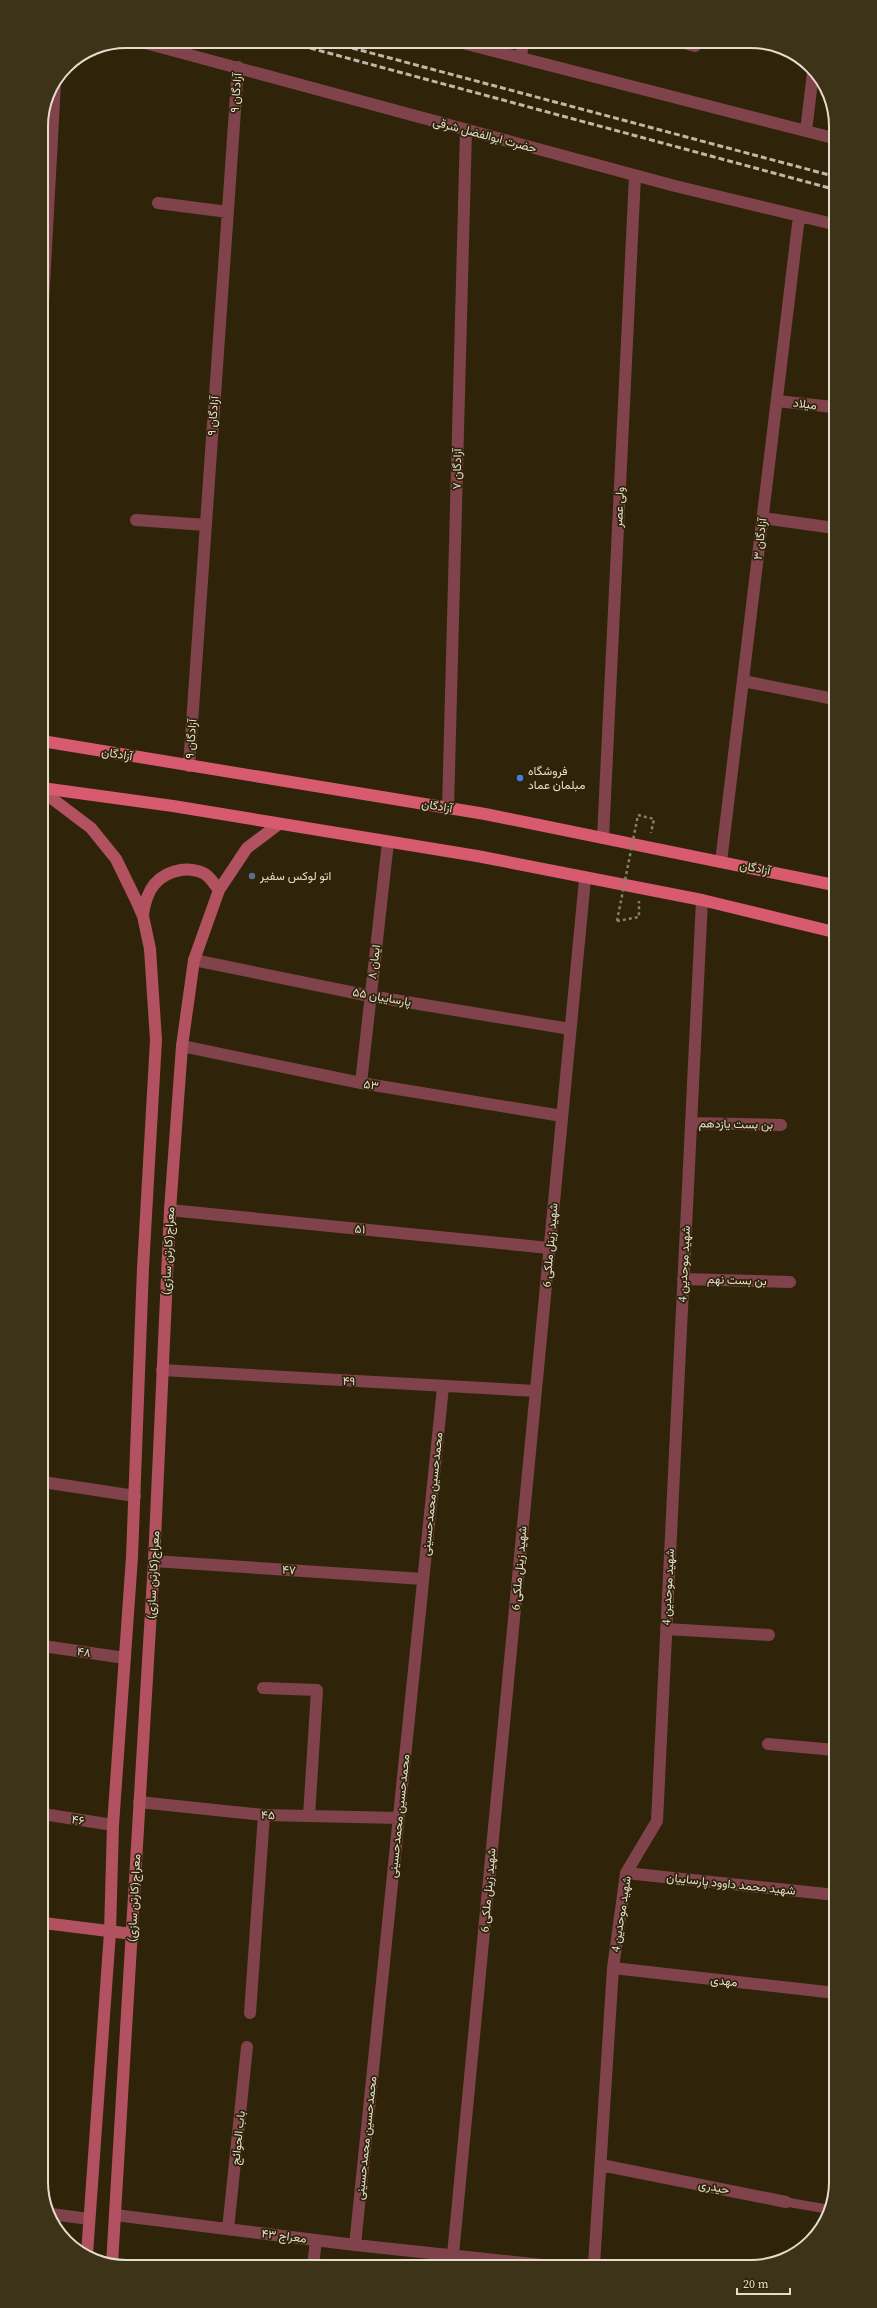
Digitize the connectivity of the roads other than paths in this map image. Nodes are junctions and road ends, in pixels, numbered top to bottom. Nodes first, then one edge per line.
1 (165, 48) edge
2 (482, 48) edge
3 (523, 48) edge
4 (521, 58) junction
5 (238, 67) junction
6 (812, 78) edge
7 (54, 95) edge
8 (466, 130) junction
9 (806, 131) junction
10 (829, 137) edge
11 (635, 176) junction
12 (158, 203) dead end
13 (228, 212) junction
14 (800, 216) junction
15 (48, 220) edge
16 (829, 223) edge
17 (777, 401) junction
18 (829, 406) edge
19 (763, 518) junction
20 (136, 520) dead end
21 (206, 526) junction
22 (829, 527) edge
23 (743, 680) junction
24 (829, 698) edge
25 (48, 742) edge
26 (189, 766) junction
27 (48, 789) edge
28 (48, 796) edge
29 (448, 808) junction
30 (279, 824) junction
31 (603, 838) junction
32 (388, 842) junction
33 (721, 862) junction
34 (585, 879) junction
35 (829, 883) edge
36 (219, 890) junction
37 (702, 900) junction
38 (143, 916) junction
39 (829, 930) edge
40 (194, 960) junction
41 (370, 996) junction
42 (570, 1029) junction
43 (182, 1046) junction
44 (361, 1083) junction
45 (562, 1116) junction
46 (691, 1123) junction
47 (781, 1125) dead end
48 (170, 1210) junction
49 (549, 1248) junction
50 (683, 1279) junction
51 (790, 1282) dead end
52 (162, 1370) junction
53 (443, 1387) junction
54 (536, 1391) junction
55 (48, 1483) edge
56 (135, 1496) junction
57 (154, 1561) junction
58 (423, 1579) junction
59 (666, 1629) junction
60 (769, 1635) dead end
61 (48, 1647) edge
62 (125, 1658) junction
63 (263, 1688) dead end
64 (768, 1744) dead end
65 (829, 1749) edge
66 (139, 1802) junction
67 (48, 1815) edge
68 (264, 1815) junction
69 (309, 1816) junction
70 (399, 1818) junction
71 (113, 1825) junction
72 (626, 1873) junction
73 (829, 1894) edge
74 (48, 1924) edge
75 (110, 1932) junction
76 (132, 1934) junction
77 (613, 1968) junction
78 (829, 1992) edge
79 (250, 2013) dead end
80 (247, 2047) dead end
81 (601, 2165) junction
82 (786, 2202) joint
83 (824, 2209) edge
84 (55, 2215) edge
85 (115, 2215) junction
86 (89, 2219) junction
87 (228, 2229) junction
88 (316, 2240) junction
89 (355, 2246) junction
90 (87, 2250) edge
91 (112, 2258) edge
92 (314, 2260) edge
93 (446, 2260) edge
94 (452, 2260) edge
95 (594, 2260) edge

1 - 5 street, حضرت ابوالفضل شرقی
2 - 4 street
3 - 4 street
4 - 9 street
5 - 8 street, حضرت ابوالفضل شرقی
5 - 13 street, ۹ آزادگان
6 - 9 street
7 - 15 street
8 - 11 street, حضرت ابوالفضل شرقی
8 - 29 street, ۷ آزادگان
9 - 10 street
11 - 14 street, حضرت ابوالفضل شرقی
11 - 31 street, ولی عصر
12 - 13 street
13 - 21 street, ۹ آزادگان
14 - 16 street, حضرت ابوالفضل شرقی
14 - 17 street, ۳ آزادگان
17 - 18 street, میلاد
17 - 19 street, ۳ آزادگان
19 - 22 street
19 - 23 street, ۳ آزادگان
20 - 21 street
21 - 26 street, ۹ آزادگان
23 - 24 street
23 - 33 street, ۳ آزادگان
25 - 26 main road, آزادگان
26 - 29 main road, آزادگان
27 - 30 main road
28 - 38 street
29 - 31 main road, آزادگان
30 - 32 main road
30 - 36 street, معراج(کارتن سازی)
31 - 33 main road, آزادگان
32 - 34 main road
32 - 41 street, ۸ ایمان
33 - 35 main road, آزادگان
34 - 37 main road
34 - 42 street, 6 شهید زینل ملکی
36 - 38 street
36 - 40 street, معراج(کارتن سازی)
37 - 39 main road
37 - 46 street, 4 شهید موحدین
38 - 56 street, معراج(کارتن سازی)
40 - 41 street, پارساییان ۵۵
40 - 43 street, معراج(کارتن سازی)
41 - 42 street, پارساییان ۵۵
41 - 44 street, ۸ ایمان
42 - 45 street, 6 شهید زینل ملکی
43 - 44 street, ۵۳
43 - 48 street, معراج(کارتن سازی)
44 - 45 street, ۵۳
45 - 49 street, 6 شهید زینل ملکی
46 - 47 street, بن بست یازدهم
46 - 50 street, 4 شهید موحدین
48 - 49 street, ۵۱
48 - 52 street, معراج(کارتن سازی)
49 - 54 street, 6 شهید زینل ملکی
50 - 51 street, بن بست نهم
50 - 59 street, 4 شهید موحدین
52 - 53 street, ۴۹
52 - 57 street, معراج(کارتن سازی)
53 - 54 street, ۴۹
53 - 58 street, محمدحسین محمدحسینی
54 - 94 street, 6 شهید زینل ملکی
55 - 56 street
56 - 62 street, معراج(کارتن سازی)
57 - 58 street, ۴۷
57 - 66 street, معراج(کارتن سازی)
58 - 70 street, محمدحسین محمدحسینی
59 - 60 street
59 - 72 street, 4 شهید موحدین
61 - 62 street, ۴۸
62 - 71 street, معراج(کارتن سازی)
63 - 69 street
64 - 65 street
66 - 68 street, ۴۵
66 - 76 street, معراج(کارتن سازی)
67 - 71 street, ۴۶
68 - 69 street, ۴۵
68 - 79 street
69 - 70 street, ۴۵
70 - 89 street, محمدحسین محمدحسینی
71 - 75 street, معراج(کارتن سازی)
72 - 73 street, شهید محمد داوود پارساییان
72 - 77 street, 4 شهید موحدین
74 - 75 street
75 - 76 street
75 - 86 street, معراج(کارتن سازی)
76 - 85 street, معراج(کارتن سازی)
77 - 78 street, مهدی
77 - 81 street, 4 شهید موحدین
80 - 87 street, باب الحوائج
81 - 82 street, حیدری
81 - 95 street, 4 شهید موحدین
82 - 83 lane, حیدری
84 - 86 street
85 - 87 street, معراج ۴۳
85 - 91 street, معراج(کارتن سازی)
86 - 90 street, معراج(کارتن سازی)
87 - 88 street, معراج ۴۳
88 - 89 street, معراج ۴۳
88 - 92 street
89 - 93 street, معراج ۴۳

